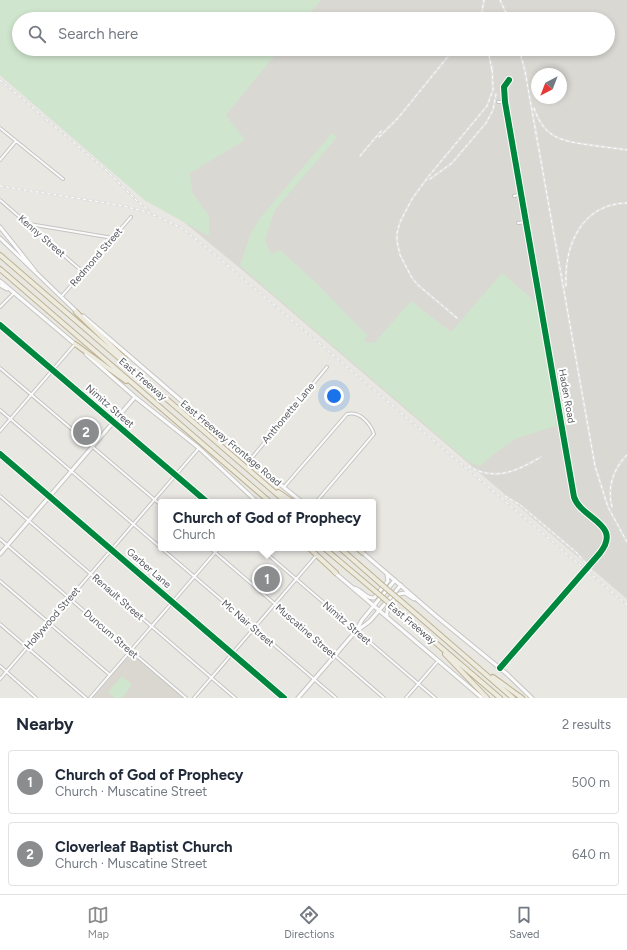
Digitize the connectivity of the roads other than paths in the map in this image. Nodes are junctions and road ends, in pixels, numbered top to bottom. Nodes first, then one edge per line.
1 (509, 80) dead end
2 (498, 102) dead end
3 (505, 102) junction
4 (0, 128) edge
5 (16, 141) junction
6 (0, 160) edge
7 (63, 179) dead end
8 (522, 194) junction
9 (514, 196) dead end
10 (0, 200) edge
11 (131, 217) dead end
12 (526, 222) junction
13 (518, 223) dead end
14 (29, 224) junction
15 (0, 227) edge
16 (0, 238) edge
17 (113, 238) junction
18 (0, 255) edge
19 (0, 268) edge
20 (83, 272) junction
21 (0, 281) edge
22 (45, 283) junction
23 (0, 285) edge
24 (14, 293) junction
25 (61, 297) junction
26 (0, 308) edge
27 (76, 312) junction
28 (0, 325) edge
29 (74, 344) junction
30 (327, 367) dead end
31 (0, 368) edge
32 (52, 370) junction
33 (147, 382) junction
34 (142, 392) junction
35 (31, 395) junction
36 (135, 397) junction
37 (0, 410) edge
38 (10, 419) junction
39 (113, 422) junction
40 (0, 430) edge
41 (92, 447) junction
42 (199, 448) junction
43 (0, 454) edge
44 (250, 460) junction
45 (71, 471) junction
46 (176, 475) junction
47 (262, 482) junction
48 (249, 484) junction
49 (284, 487) junction
50 (0, 496) edge
51 (49, 496) junction
52 (204, 499) edge
53 (253, 499) edge
54 (264, 499) edge
55 (266, 499) edge
56 (282, 499) edge
57 (288, 499) edge
58 (298, 499) edge
59 (319, 499) edge
60 (154, 500) junction
61 (158, 503) edge
62 (28, 520) junction
63 (134, 524) junction
64 (0, 539) edge
65 (7, 545) junction
66 (158, 545) edge
67 (112, 549) junction
68 (164, 551) edge
69 (263, 551) edge
70 (311, 551) edge
71 (311, 551) edge
72 (328, 551) edge
73 (343, 551) edge
74 (361, 551) edge
75 (215, 553) joint
76 (363, 553) joint
77 (0, 554) edge
78 (316, 556) junction
79 (91, 573) junction
80 (336, 573) junction
81 (387, 573) junction
82 (194, 577) junction
83 (296, 579) junction
84 (395, 580) junction
85 (0, 581) edge
86 (401, 585) junction
87 (353, 587) junction
88 (70, 598) junction
89 (172, 602) junction
90 (420, 602) junction
91 (274, 604) junction
92 (374, 606) junction
93 (379, 610) junction
94 (49, 622) junction
95 (393, 622) junction
96 (0, 624) edge
97 (152, 626) junction
98 (254, 629) junction
99 (356, 631) junction
100 (425, 634) junction
101 (28, 647) junction
102 (130, 651) junction
103 (232, 653) junction
104 (335, 656) junction
105 (438, 661) junction
106 (473, 663) junction
107 (0, 666) edge
108 (500, 668) junction
109 (6, 672) junction
110 (110, 675) junction
111 (212, 678) junction
112 (0, 679) edge
113 (314, 680) junction
114 (418, 684) junction
115 (36, 698) edge
116 (86, 698) edge
117 (90, 698) edge
118 (186, 698) edge
119 (194, 698) edge
120 (235, 698) edge
121 (284, 698) edge
122 (298, 698) edge
123 (336, 698) edge
124 (384, 698) edge
125 (406, 698) edge
126 (435, 698) edge
127 (482, 698) edge
128 (487, 698) edge
129 (500, 698) edge
130 (513, 698) edge
131 (522, 698) edge
132 (532, 698) edge

1 - 3 main road, Haden Road
2 - 3 street
3 - 8 main road, Haden Road
4 - 5 street
5 - 6 street
5 - 7 street
8 - 9 street
8 - 12 main road, Haden Road
10 - 14 street, Kenny Street
11 - 17 street, Redmond Street
12 - 13 street
12 - 108 main road, Haden Road
14 - 17 street
14 - 20 street, Kenny Street
15 - 22 main road
16 - 22 main road, East Freeway Frontage Road
17 - 20 street, Redmond Street
18 - 33 highway, East Freeway
19 - 34 highway, East Freeway
20 - 25 street, Redmond Street
21 - 24 main road
22 - 25 main road, East Freeway Frontage Road
23 - 24 main road
24 - 26 street
24 - 29 main road
25 - 27 main road, East Freeway Frontage Road
27 - 33 highway
27 - 44 main road, East Freeway Frontage Road
28 - 32 street, Nimitz Street
29 - 32 street
29 - 34 highway
29 - 36 main road
30 - 44 street, Anthonette Lane
31 - 35 street
32 - 35 street
32 - 39 street, Nimitz Street
33 - 47 highway, East Freeway
34 - 48 highway, East Freeway
35 - 38 street
35 - 41 street
36 - 39 main road
36 - 42 main road
37 - 38 street, Mc Nair Street
38 - 40 street
38 - 45 street, Mc Nair Street
39 - 41 main road
39 - 46 street, Nimitz Street
41 - 45 main road
41 - 60 street
42 - 46 street, Hollywood Street
42 - 53 main road
43 - 51 street, Garber Lane
44 - 49 main road, East Freeway Frontage Road
45 - 51 main road
45 - 63 street, Mc Nair Street
46 - 52 street, Nimitz Street
46 - 60 street, Hollywood Street
47 - 56 highway, East Freeway
47 - 57 highway
48 - 54 highway
48 - 55 highway, East Freeway
49 - 58 main road, East Freeway Frontage Road
49 - 59 street
50 - 62 street, Renault Street
51 - 62 main road
51 - 67 street, Garber Lane
60 - 61 street
60 - 63 street, Hollywood Street
62 - 65 main road
62 - 79 street, Renault Street
63 - 66 street, Mc Nair Street
63 - 67 street, Hollywood Street
64 - 65 street, Duncum Street
65 - 77 main road
65 - 88 street, Duncum Street
67 - 79 street, Hollywood Street
67 - 89 street, Garber Lane
68 - 82 street, Mc Nair Street
69 - 83 street, Nimitz Street
70 - 78 main road
71 - 80 highway
72 - 100 highway, East Freeway, bridge
73 - 106 highway, East Freeway, bridge
74 - 76 highway
75 - 82 street
75 - 91 street, Muscatine Street
76 - 81 main road
78 - 80 main road
78 - 83 street
79 - 88 street, Hollywood Street
79 - 97 street, Renault Street
80 - 87 main road
81 - 84 main road
81 - 87 main road
82 - 89 street
82 - 98 street, Mc Nair Street
83 - 91 street
83 - 99 street, Nimitz Street
84 - 86 main road
84 - 92 main road
85 - 94 street
86 - 90 main road
86 - 93 main road
87 - 92 main road
88 - 94 street, Hollywood Street
88 - 102 street, Duncum Street
89 - 97 street
89 - 103 street, Garber Lane
90 - 95 main road
90 - 108 main road
91 - 98 street
91 - 104 street, Muscatine Street
92 - 93 main road
92 - 99 main road
93 - 95 main road
93 - 99 main road
94 - 101 street, Hollywood Street
94 - 110 street
95 - 105 main road
96 - 101 street
97 - 102 street
97 - 111 street, Renault Street
98 - 103 street
98 - 113 street, Mc Nair Street
99 - 104 main road
99 - 114 street, Nimitz Street
100 - 128 highway
100 - 129 highway, East Freeway
101 - 109 street, Hollywood Street
101 - 116 street
102 - 110 street
102 - 118 street, Duncum Street
103 - 111 street
103 - 121 street, Garber Lane
104 - 113 main road
104 - 124 street, Muscatine Street
105 - 114 street
105 - 127 main road
106 - 130 highway, East Freeway
106 - 131 highway
107 - 109 street
108 - 132 main road
109 - 112 street, Hollywood Street
109 - 115 street
110 - 117 street
111 - 119 street
111 - 120 street, Renault Street
113 - 122 main road
113 - 123 street, Mc Nair Street
114 - 125 street
114 - 126 street, Nimitz Street

